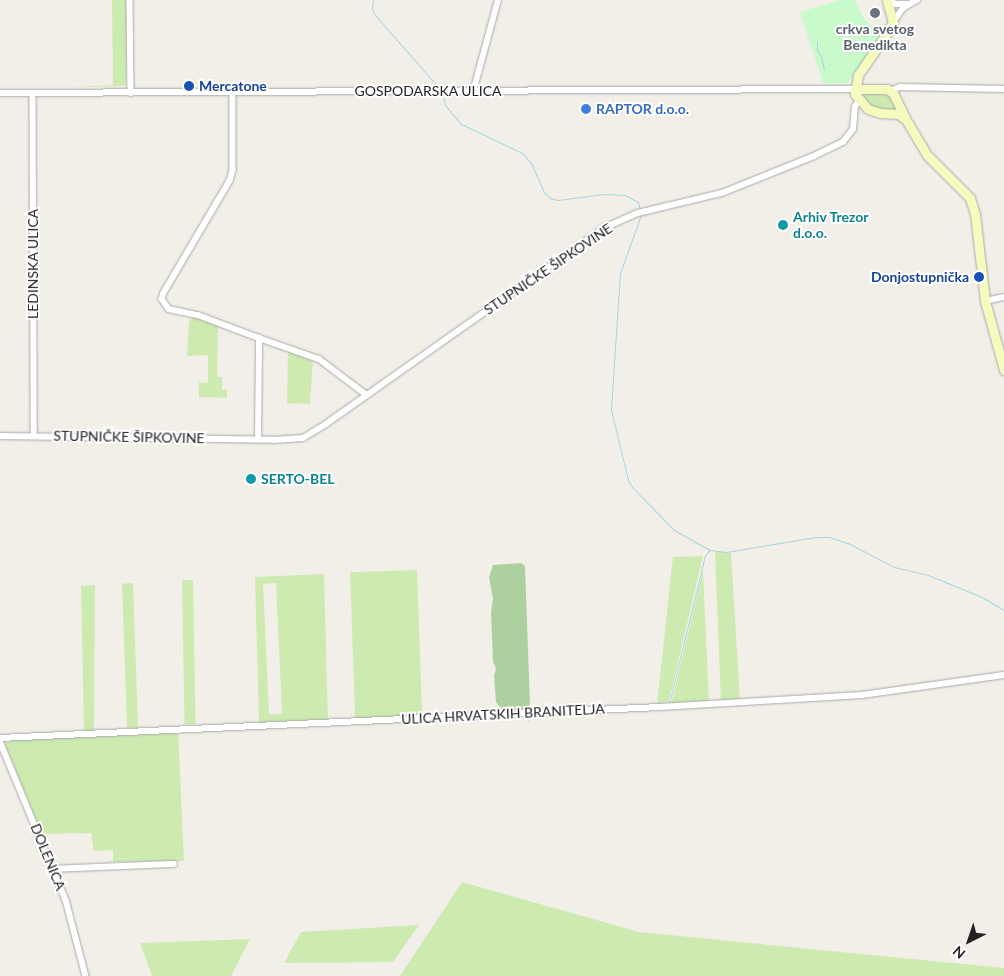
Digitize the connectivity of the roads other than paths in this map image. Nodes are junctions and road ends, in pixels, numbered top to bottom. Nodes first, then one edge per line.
1 (130, 0) edge
2 (498, 0) edge
3 (888, 0) edge
4 (917, 0) edge
5 (909, 4) junction
6 (893, 22) junction
7 (855, 89) junction
8 (1004, 89) edge
9 (890, 91) junction
10 (233, 92) junction
11 (473, 92) junction
12 (0, 93) edge
13 (33, 93) junction
14 (131, 93) junction
15 (859, 100) junction
16 (905, 118) junction
17 (1004, 297) edge
18 (985, 301) junction
19 (259, 338) junction
20 (1004, 370) edge
21 (367, 395) junction
22 (0, 436) edge
23 (34, 436) junction
24 (258, 440) junction
25 (1004, 675) edge
26 (0, 739) edge
27 (174, 864) dead end
28 (53, 869) junction
29 (86, 976) edge

1 - 14 street
2 - 11 street
3 - 5 street
3 - 6 main road
4 - 5 street
5 - 6 street
6 - 7 main road
7 - 9 main road
7 - 11 street, GOSPODARSKA ULICA
7 - 15 main road
8 - 9 street
9 - 16 main road
10 - 11 street, GOSPODARSKA ULICA
10 - 14 street, GOSPODARSKA ULICA
10 - 19 street
12 - 13 street, GOSPODARSKA ULICA
13 - 14 street, GOSPODARSKA ULICA
13 - 23 street, LEDINSKA ULICA
15 - 16 main road
15 - 21 street, STUPNIČKE ŠIPKOVINE
16 - 18 main road
17 - 18 street
18 - 20 main road
19 - 21 street
19 - 24 street
21 - 24 street, STUPNIČKE ŠIPKOVINE
22 - 23 street, STUPNIČKE ŠIPKOVINE
23 - 24 street, STUPNIČKE ŠIPKOVINE
25 - 26 street, ULICA HRVATSKIH BRANITELJA
26 - 28 street, DOLENICA
27 - 28 street
28 - 29 street, DOLENICA

